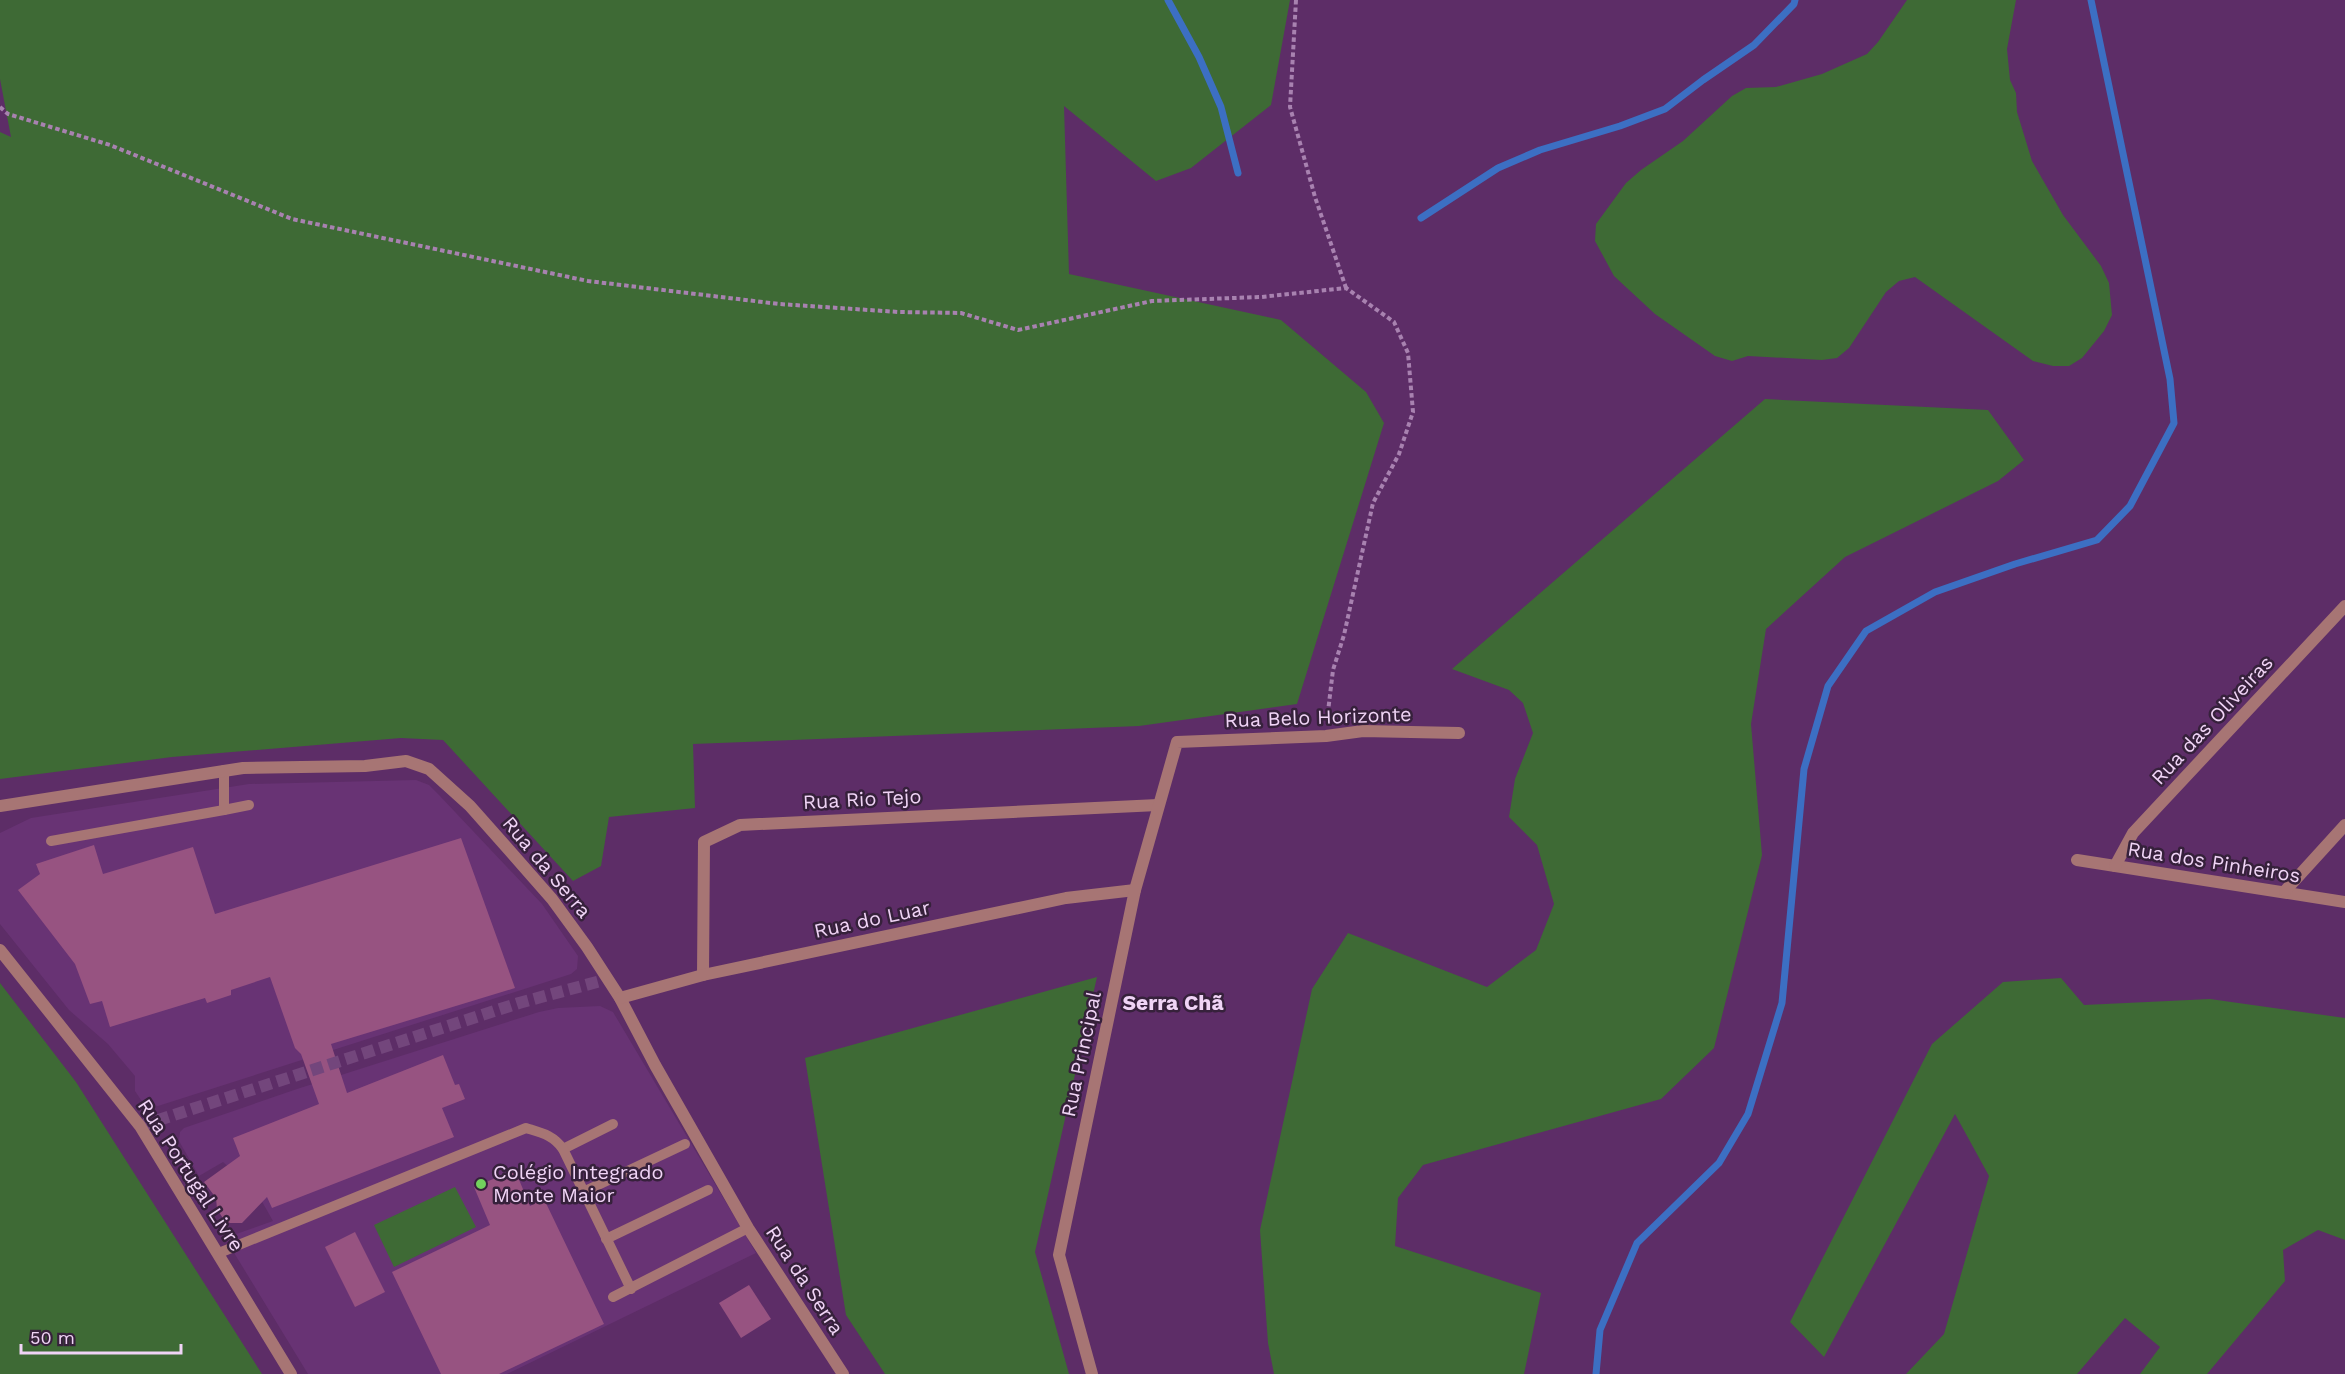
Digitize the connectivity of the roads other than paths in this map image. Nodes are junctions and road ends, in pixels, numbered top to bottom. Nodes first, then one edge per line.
1 (2345, 606) edge
2 (1460, 733) dead end
3 (1177, 742) joint
4 (224, 770) junction
5 (249, 805) dead end
6 (1158, 805) junction
7 (0, 806) edge
8 (224, 810) junction
9 (2345, 825) edge
10 (51, 842) dead end
11 (2078, 860) dead end
12 (2115, 866) junction
13 (1135, 890) junction
14 (2285, 891) junction
15 (2345, 902) edge
16 (0, 950) edge
17 (703, 975) junction
18 (620, 998) junction
19 (614, 1124) dead end
20 (685, 1144) dead end
21 (562, 1149) junction
22 (708, 1190) dead end
23 (583, 1192) junction
24 (748, 1228) junction
25 (606, 1239) junction
26 (219, 1254) junction
27 (630, 1289) junction
28 (613, 1297) dead end
29 (291, 1374) edge
30 (843, 1374) edge
31 (1092, 1374) edge

1 - 12 street, Rua das Oliveiras
2 - 3 street, Rua Belo Horizonte
3 - 6 street, Rua Principal
4 - 7 street, Rua da Serra
4 - 8 lane
4 - 18 street, Rua da Serra
5 - 8 lane
6 - 13 street, Rua Principal
6 - 17 street, Rua Rio Tejo
8 - 10 lane
9 - 14 street
11 - 12 street, Rua dos Pinheiros
12 - 14 street, Rua dos Pinheiros
13 - 17 street, Rua do Luar
13 - 31 street, Rua Principal
14 - 15 street, Rua dos Pinheiros
16 - 26 street, Rua Portugal Livre
17 - 18 street, Rua do Luar
18 - 24 street, Rua da Serra
19 - 21 lane
20 - 23 lane
21 - 23 lane
21 - 26 lane
22 - 25 lane
23 - 25 lane
24 - 27 lane
24 - 30 street, Rua da Serra
25 - 27 lane
26 - 29 street, Rua Portugal Livre
27 - 28 lane

